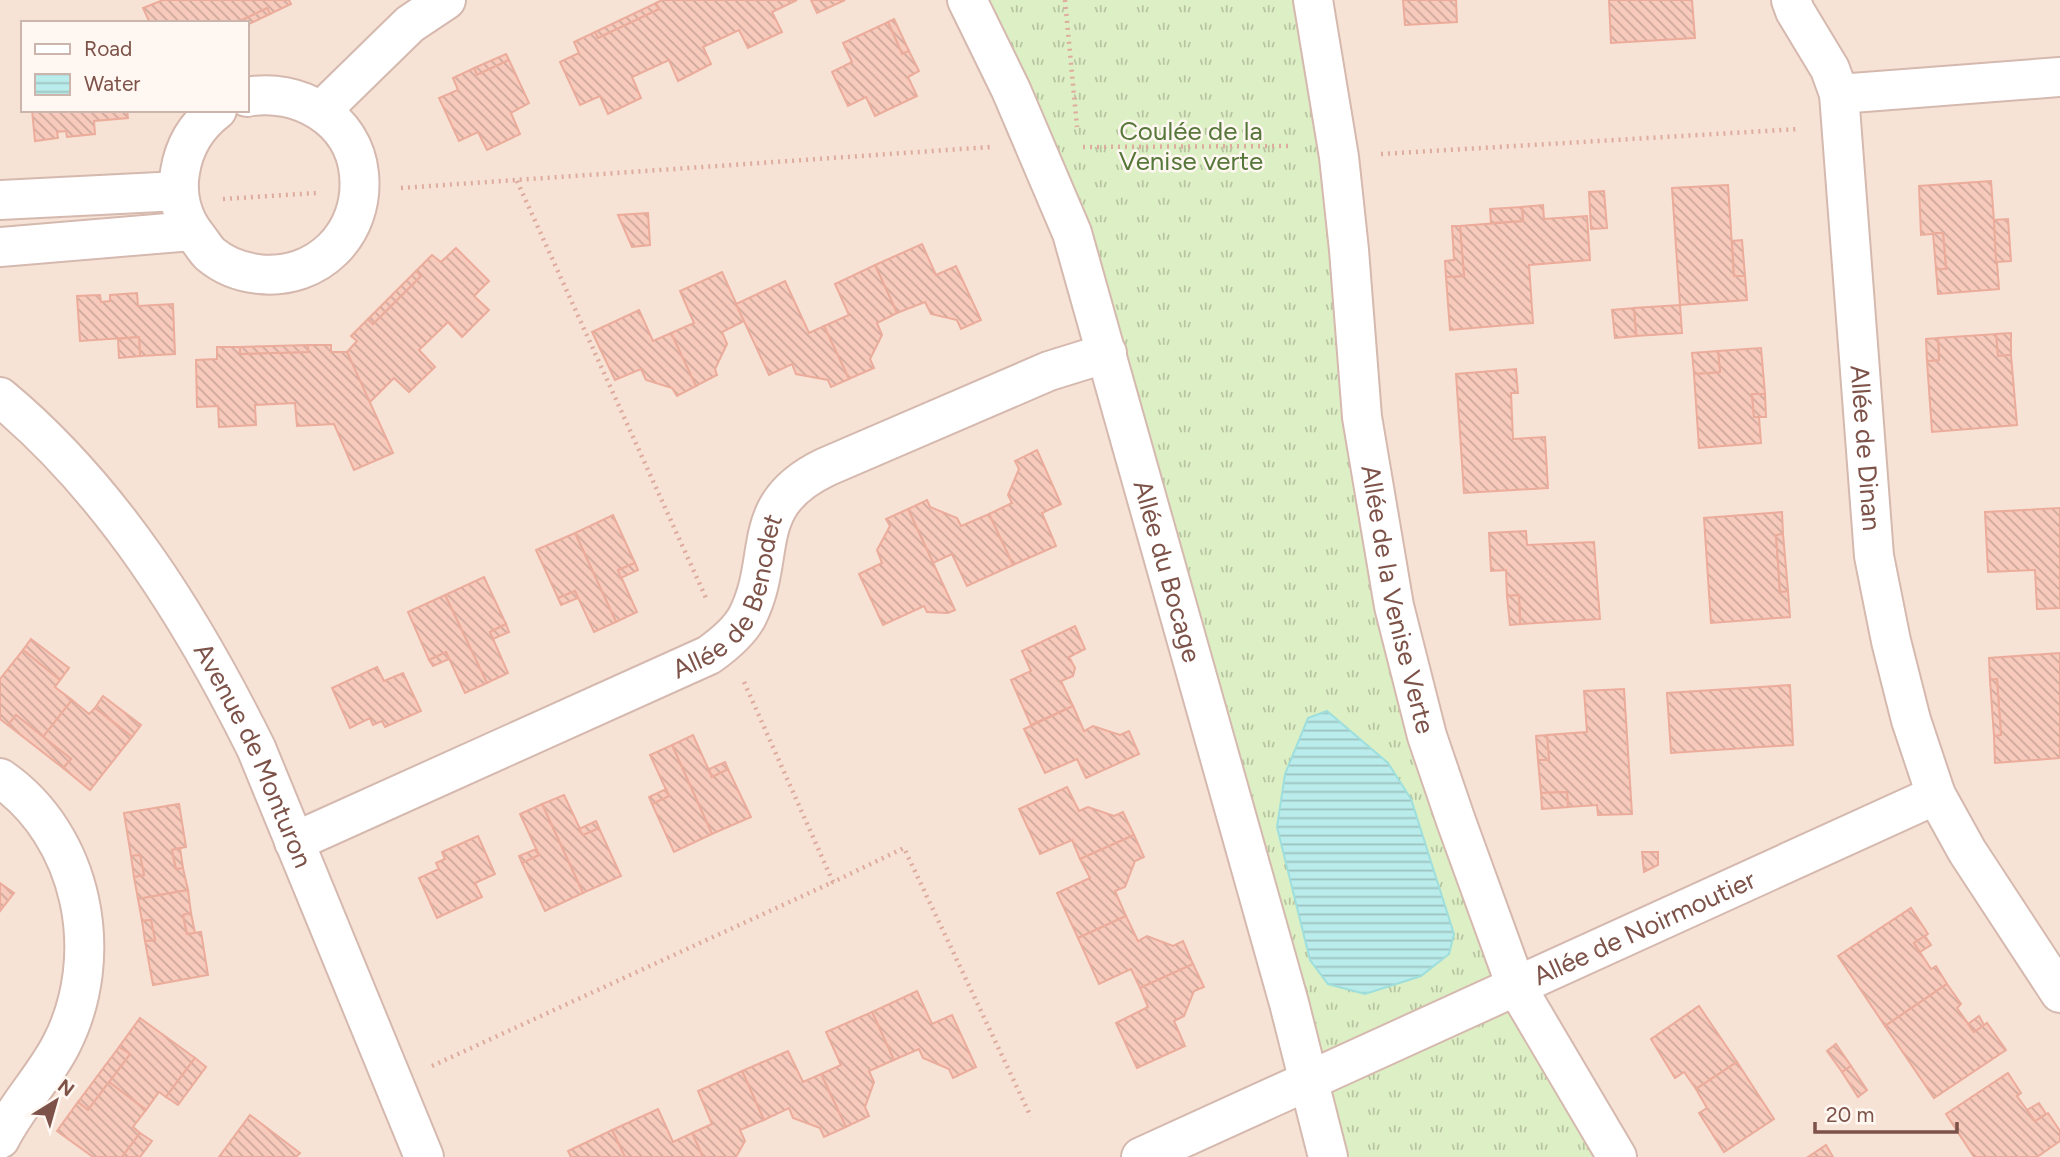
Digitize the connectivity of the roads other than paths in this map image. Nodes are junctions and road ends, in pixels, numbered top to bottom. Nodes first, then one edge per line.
1 (446, 0) edge
2 (967, 0) edge
3 (1312, 0) edge
4 (1791, 0) edge
5 (2060, 77) edge
6 (248, 97) edge
7 (322, 110) junction
8 (1840, 110) junction
9 (215, 112) edge
10 (0, 200) edge
11 (184, 208) junction
12 (0, 247) edge
13 (1107, 353) junction
14 (2, 396) edge
15 (0, 778) edge
16 (1936, 795) junction
17 (294, 842) junction
18 (1516, 986) junction
19 (2060, 993) edge
20 (1308, 1079) junction
21 (0, 1139) edge
22 (424, 1157) edge
23 (1140, 1157) edge
24 (1328, 1157) edge
25 (1617, 1157) edge

1 - 7 street
2 - 13 street, Allée du Bocage
3 - 18 street, Allée de la Venise Verte
4 - 8 street, Allée de Dinan
5 - 8 street
6 - 7 street
7 - 11 street
8 - 16 street, Allée de Dinan
9 - 11 street
10 - 11 street
11 - 12 street
13 - 17 street, Allée de Benodet
13 - 20 street, Allée du Bocage
14 - 17 street, Avenue de Monturon
15 - 21 street
16 - 18 street, Allée de Noirmoutier
16 - 19 street
17 - 22 street, Avenue de Monturon
18 - 20 street, Allée de Noirmoutier
18 - 25 street, Allée de la Venise Verte
20 - 23 street, Allée de Noirmoutier
20 - 24 street, Allée du Bocage

